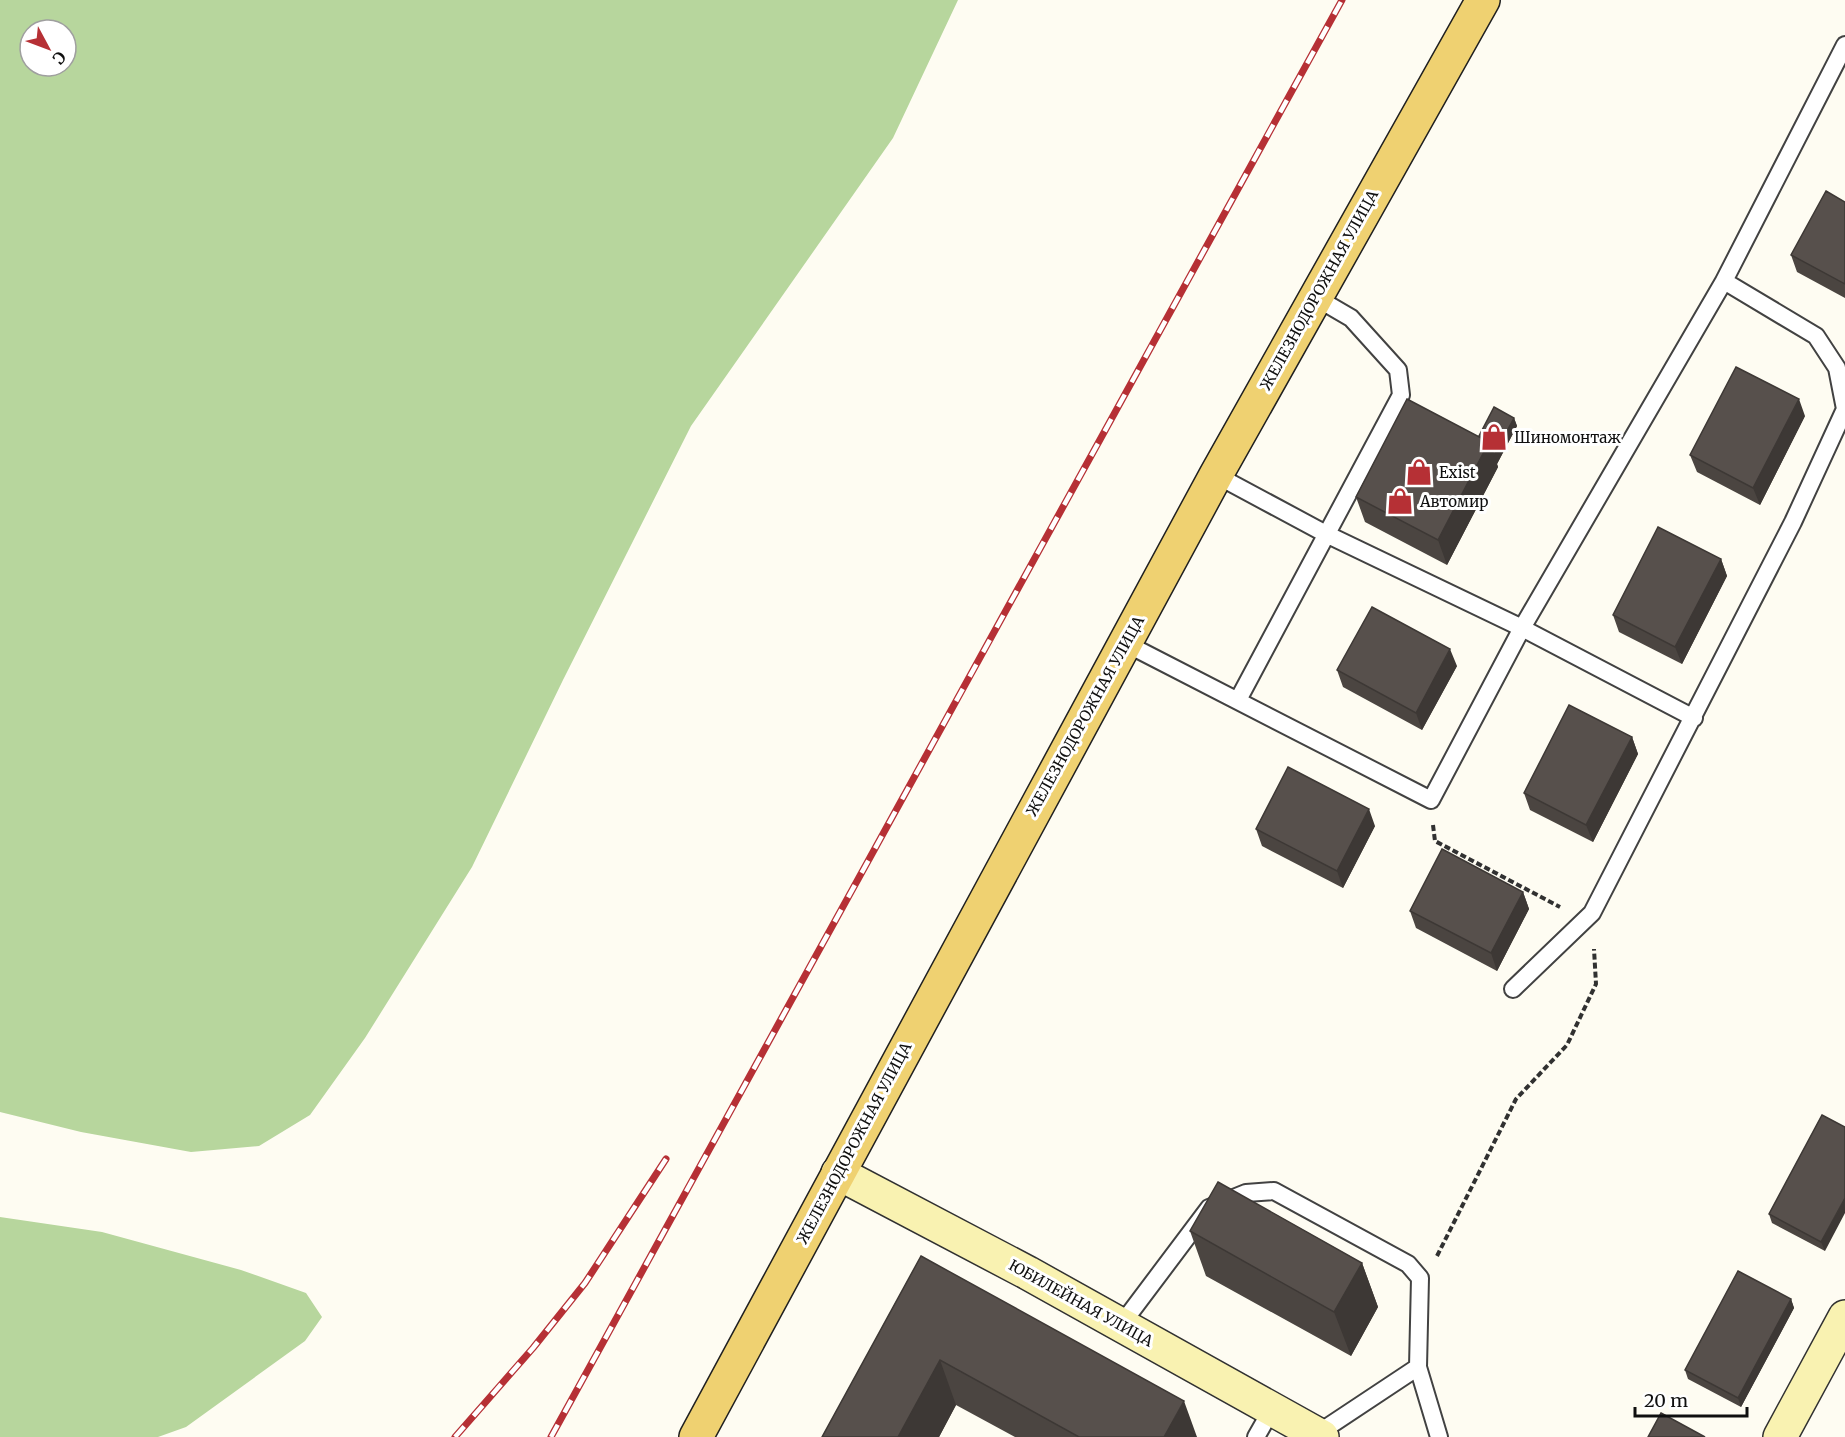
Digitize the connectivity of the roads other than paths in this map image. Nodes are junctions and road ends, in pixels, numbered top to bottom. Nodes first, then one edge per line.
1 (1483, 0) edge
2 (1845, 45) edge
3 (1724, 281) junction
4 (1315, 297) junction
5 (1216, 475) junction
6 (1326, 534) junction
7 (1522, 628) junction
8 (1125, 643) junction
9 (1238, 700) junction
10 (1694, 718) junction
11 (1513, 989) dead end
12 (838, 1173) junction
13 (1845, 1317) edge
14 (1121, 1325) junction
15 (1418, 1367) junction
16 (1272, 1409) junction
17 (1319, 1435) edge
18 (696, 1437) edge
19 (1256, 1437) edge
20 (1439, 1437) edge
21 (1780, 1437) edge

1 - 4 main road, ЖЕЛЕЗНОДОРОЖНАЯ УЛИЦА
2 - 3 lane
3 - 7 lane
3 - 10 lane
4 - 5 main road, ЖЕЛЕЗНОДОРОЖНАЯ УЛИЦА
4 - 6 lane
5 - 6 lane
5 - 8 main road, ЖЕЛЕЗНОДОРОЖНАЯ УЛИЦА
6 - 7 lane
6 - 9 lane
7 - 9 lane
7 - 10 lane
8 - 9 lane
8 - 12 main road, ЖЕЛЕЗНОДОРОЖНАЯ УЛИЦА
10 - 11 lane
12 - 14 street, ЮБИЛЕЙНАЯ УЛИЦА
12 - 18 main road, ЖЕЛЕЗНОДОРОЖНАЯ УЛИЦА
13 - 21 street
14 - 15 lane
14 - 16 street, ЮБИЛЕЙНАЯ УЛИЦА
15 - 17 lane
15 - 20 lane
16 - 17 street, ЮБИЛЕЙНАЯ УЛИЦА
16 - 19 lane

